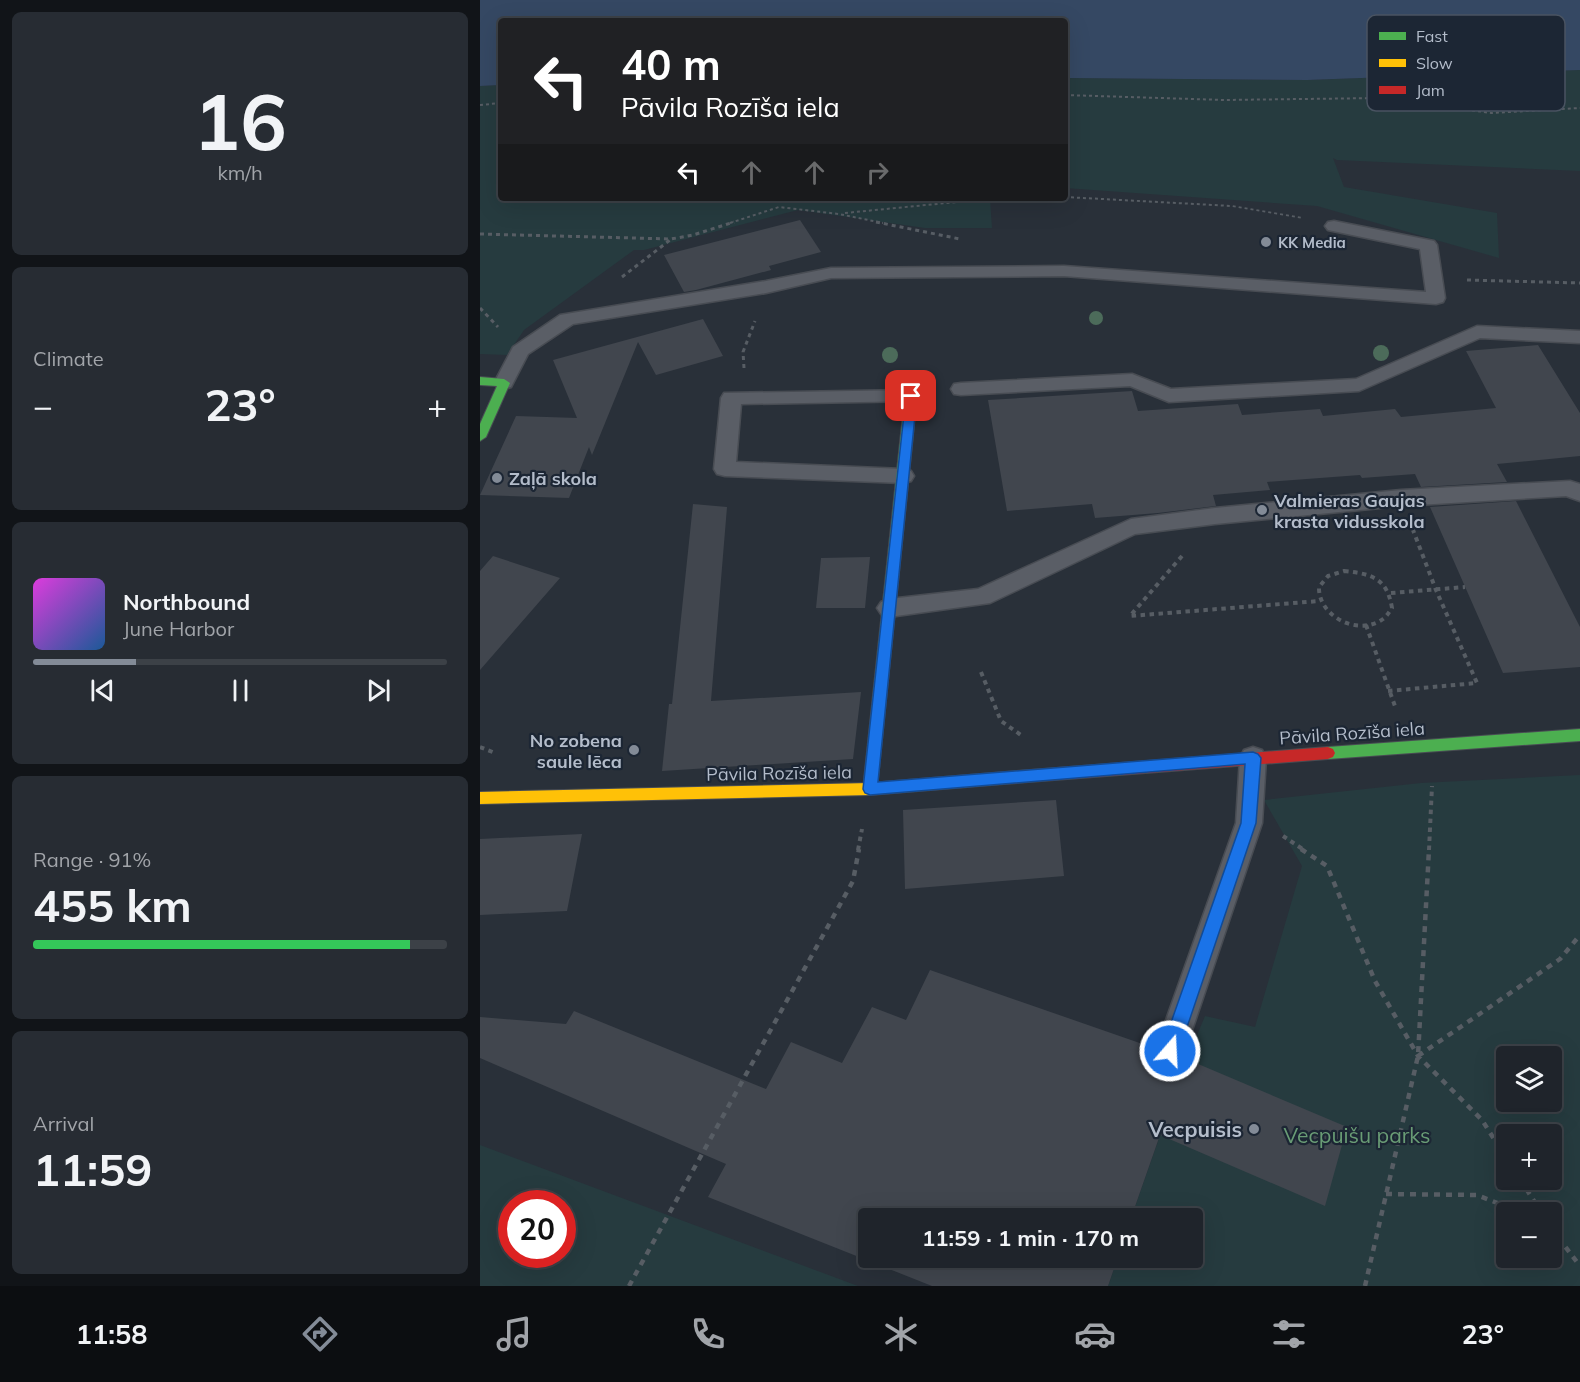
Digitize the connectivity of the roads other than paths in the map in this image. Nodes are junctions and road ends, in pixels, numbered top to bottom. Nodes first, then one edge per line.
1 (1334, 226) road end
2 (1580, 337) edge
3 (480, 381) edge
4 (504, 383) junction
5 (961, 389) dead end
6 (911, 396) joint
7 (480, 437) edge
8 (903, 476) junction
9 (1576, 490) edge
10 (889, 608) junction
11 (1580, 735) edge
12 (1253, 758) junction
13 (870, 789) junction
14 (480, 798) edge
15 (1170, 1051) dead end

1 - 4 lane
2 - 5 lane
3 - 4 street
4 - 7 street
6 - 8 street
6 - 8 lane
8 - 10 street
9 - 10 lane
10 - 13 street
11 - 12 street, Pāvila Rozīša iela
12 - 13 street, Pāvila Rozīša iela
12 - 15 lane
13 - 14 street, Pāvila Rozīša iela

